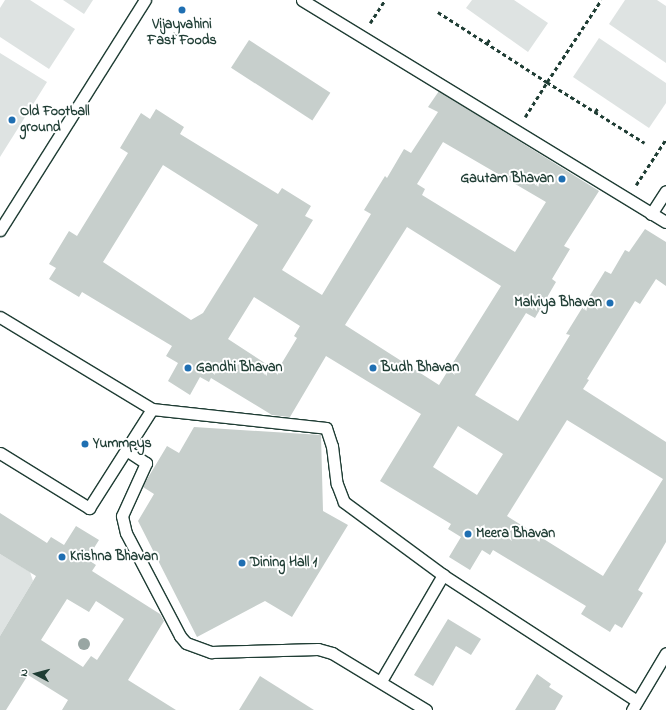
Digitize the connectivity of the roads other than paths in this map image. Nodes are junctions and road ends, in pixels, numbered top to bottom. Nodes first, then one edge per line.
1 (145, 0) edge
2 (302, 0) edge
3 (666, 190) edge
4 (651, 214) junction
5 (666, 222) edge
6 (0, 230) edge
7 (0, 317) edge
8 (152, 409) junction
9 (126, 450) junction
10 (0, 453) edge
11 (443, 576) junction
12 (666, 653) edge
13 (381, 681) junction
14 (635, 706) edge
15 (426, 710) edge

1 - 6 lane
2 - 4 lane
3 - 4 lane
4 - 5 lane
7 - 8 lane
8 - 9 lane
8 - 11 lane
9 - 10 lane
9 - 13 lane
11 - 13 lane
11 - 14 lane
12 - 14 lane
13 - 15 lane

